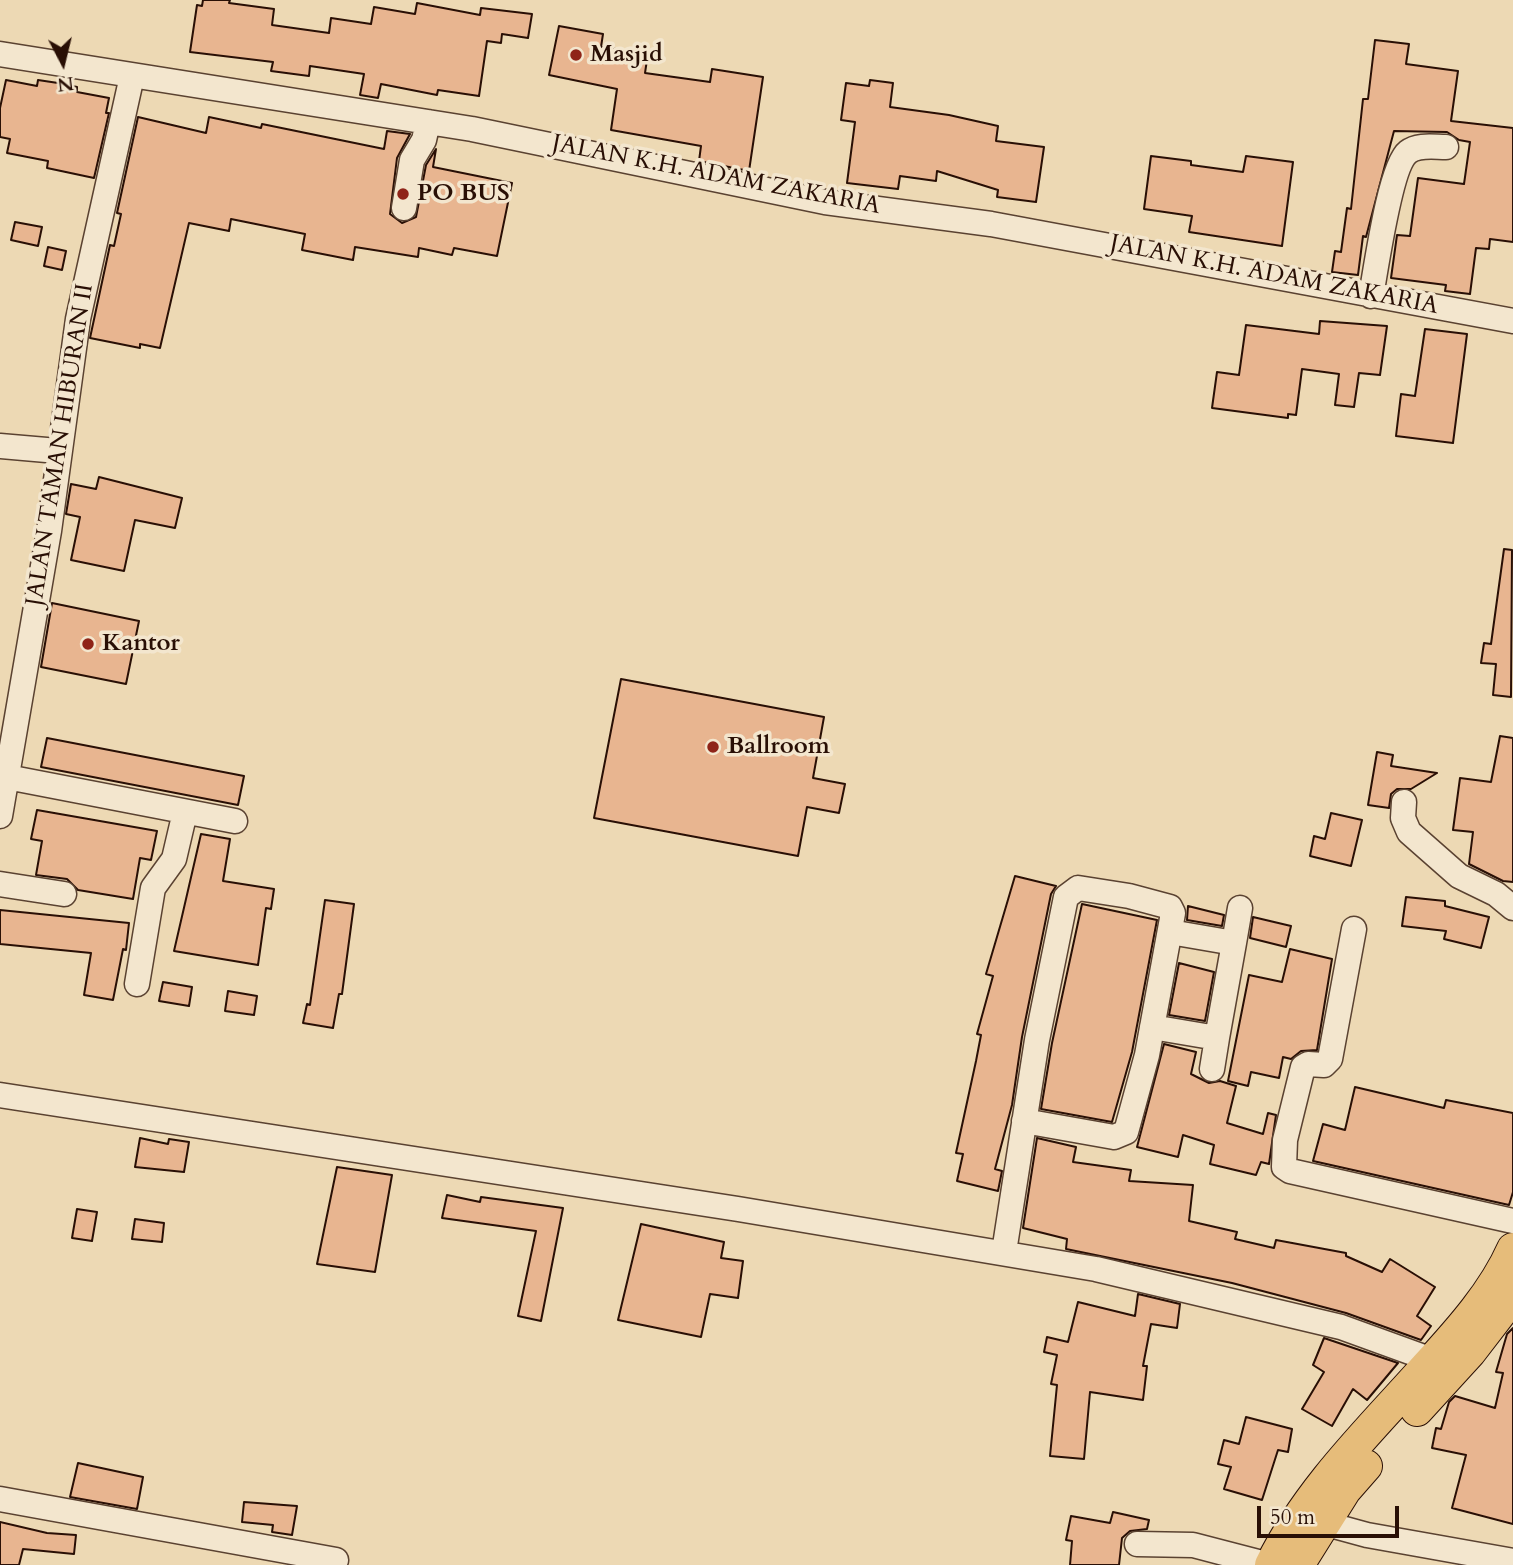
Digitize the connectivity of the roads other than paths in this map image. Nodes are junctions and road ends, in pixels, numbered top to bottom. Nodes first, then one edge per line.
1 (0, 54) edge
2 (132, 76) junction
3 (428, 122) junction
4 (1446, 147) dead end
5 (404, 208) dead end
6 (1371, 296) junction
7 (1513, 321) edge
8 (0, 446) edge
9 (58, 451) junction
10 (7, 777) junction
11 (1404, 803) dead end
12 (185, 812) junction
13 (0, 816) edge
14 (235, 821) dead end
15 (0, 884) edge
16 (64, 894) dead end
17 (1240, 908) dead end
18 (1513, 908) edge
19 (1353, 929) dead end
20 (1170, 932) junction
21 (1234, 943) junction
22 (137, 984) dead end
23 (1152, 1027) junction
24 (1217, 1038) junction
25 (1212, 1069) dead end
26 (0, 1095) edge
27 (1024, 1121) junction
28 (1513, 1221) edge
29 (1513, 1249) edge
30 (1004, 1252) junction
31 (1513, 1296) edge
32 (1432, 1360) junction
33 (0, 1499) edge
34 (1323, 1523) junction
35 (1137, 1544) dead end
36 (336, 1560) dead end
37 (1513, 1561) edge
38 (1271, 1565) edge
39 (1298, 1565) edge

1 - 2 street, JALAN K.H. ADAM ZAKARIA
2 - 3 street, JALAN K.H. ADAM ZAKARIA
2 - 9 street, JALAN TAMAN HIBURAN II
3 - 5 street
3 - 6 street, JALAN K.H. ADAM ZAKARIA
4 - 6 street
6 - 7 street, JALAN K.H. ADAM ZAKARIA
8 - 9 street
9 - 10 street, JALAN TAMAN HIBURAN II
10 - 12 street
10 - 13 street, JALAN TAMAN HIBURAN II
11 - 18 street
12 - 14 street
12 - 22 street
15 - 16 street
17 - 21 street
19 - 28 street
20 - 21 street
20 - 23 street
20 - 27 street
21 - 24 street
23 - 24 street
23 - 27 street
24 - 25 street
26 - 30 street
27 - 30 street
29 - 32 main road
30 - 32 street
31 - 34 main road
32 - 38 main road
33 - 36 street
34 - 37 street
34 - 39 main road
35 - 38 street

